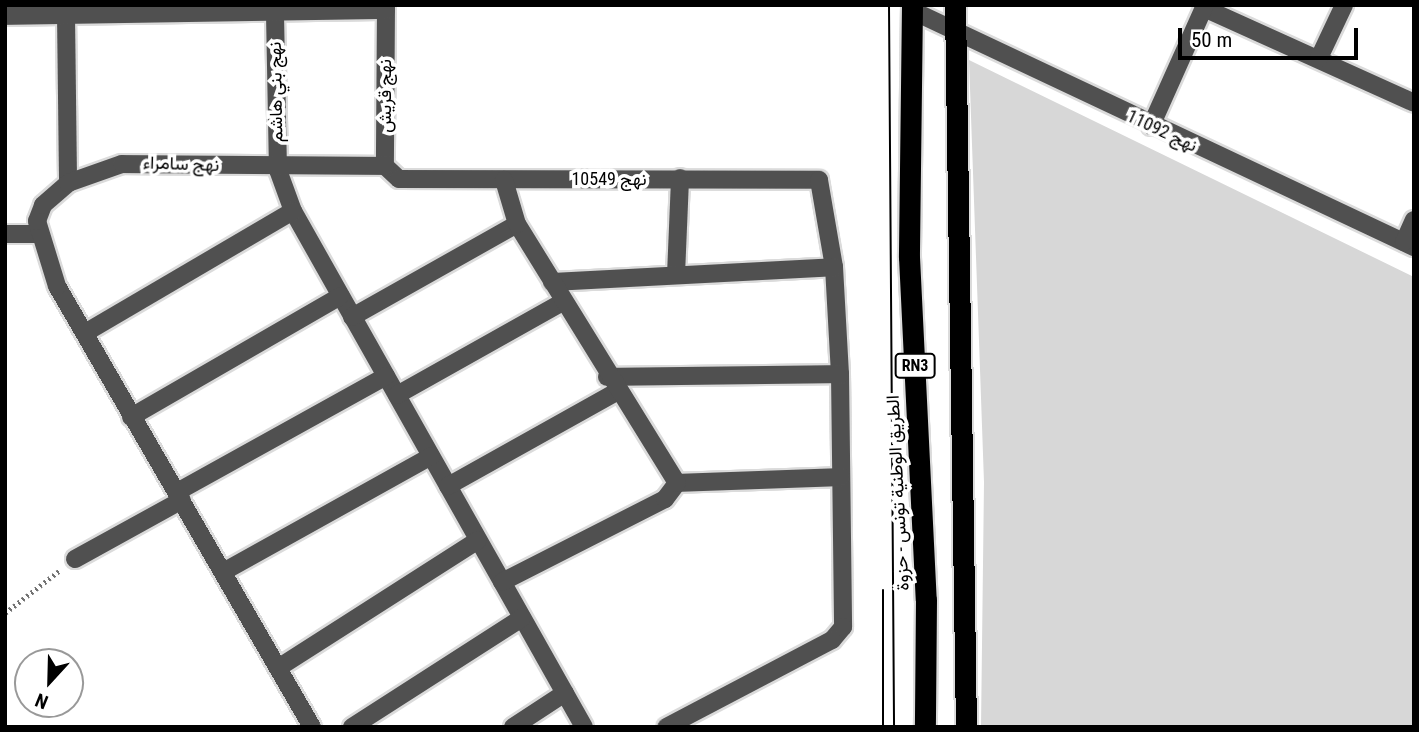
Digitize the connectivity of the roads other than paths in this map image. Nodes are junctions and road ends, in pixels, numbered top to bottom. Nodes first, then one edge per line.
1 (955, 5) edge
2 (1344, 5) edge
3 (1204, 7) edge
4 (386, 8) edge
5 (911, 8) edge
6 (275, 14) junction
7 (66, 15) junction
8 (5, 16) edge
9 (955, 28) junction
10 (1319, 58) junction
11 (1414, 103) edge
12 (1151, 126) junction
13 (385, 166) junction
14 (278, 170) junction
15 (680, 178) junction
16 (504, 180) junction
17 (68, 183) junction
18 (293, 211) junction
19 (1414, 220) edge
20 (517, 225) junction
21 (5, 234) edge
22 (37, 234) junction
23 (1409, 245) edge
24 (834, 267) junction
25 (676, 275) junction
26 (552, 282) junction
27 (341, 296) junction
28 (563, 302) junction
29 (352, 317) junction
30 (85, 333) junction
31 (840, 374) junction
32 (386, 376) junction
33 (611, 384) junction
34 (397, 395) junction
35 (131, 417) junction
36 (431, 456) junction
37 (841, 477) junction
38 (677, 484) junction
39 (448, 486) junction
40 (180, 496) junction
41 (478, 540) junction
42 (75, 559) road end
43 (223, 572) junction
44 (502, 582) junction
45 (523, 618) junction
46 (278, 668) junction
47 (565, 693) junction
48 (313, 727) edge
49 (352, 727) edge
50 (513, 727) edge
51 (584, 727) edge
52 (666, 727) edge
53 (925, 727) edge
54 (967, 727) edge

1 - 9 highway, RN3
2 - 10 street
3 - 10 street
3 - 12 street
4 - 6 street
4 - 13 street, نهج قريش
5 - 9 street, نهج 11092
5 - 53 highway, الطريق الوطنية تونس - حزوة / RN3
6 - 7 street
6 - 14 street, نهج بني هاشم
7 - 8 street
7 - 17 street
9 - 12 street, نهج 11092
9 - 54 highway, RN3
10 - 11 street
12 - 23 street, نهج 11092
13 - 14 street
13 - 16 street, نهج 10549
14 - 17 street, نهج سامراء
14 - 18 street, نهج بني هاشم
15 - 16 street, نهج 10549
15 - 24 street, نهج 10549
15 - 25 street
16 - 20 street
17 - 22 street, نهج سامراء
18 - 27 street, نهج بني هاشم
18 - 30 street
19 - 23 street
20 - 26 street
20 - 29 street
21 - 22 street
22 - 30 street
24 - 25 street
24 - 31 street
25 - 26 street
26 - 28 street
27 - 29 street, نهج بني هاشم
27 - 35 street
28 - 33 street
28 - 34 street
29 - 32 street, نهج بني هاشم
30 - 35 street
31 - 33 street
31 - 37 street
32 - 34 street, نهج بني هاشم
32 - 40 street
33 - 38 street
33 - 39 street
34 - 36 street, نهج بني هاشم
35 - 40 street
36 - 39 street, نهج بني هاشم
36 - 43 street
37 - 38 street
37 - 52 street
38 - 44 street
39 - 41 street, نهج بني هاشم
40 - 42 street
40 - 43 street
41 - 44 street, نهج بني هاشم
41 - 46 street
43 - 46 street
44 - 45 street, نهج بني هاشم
45 - 47 street, نهج بني هاشم
45 - 49 street
46 - 48 street
47 - 50 street
47 - 51 street, نهج بني هاشم

